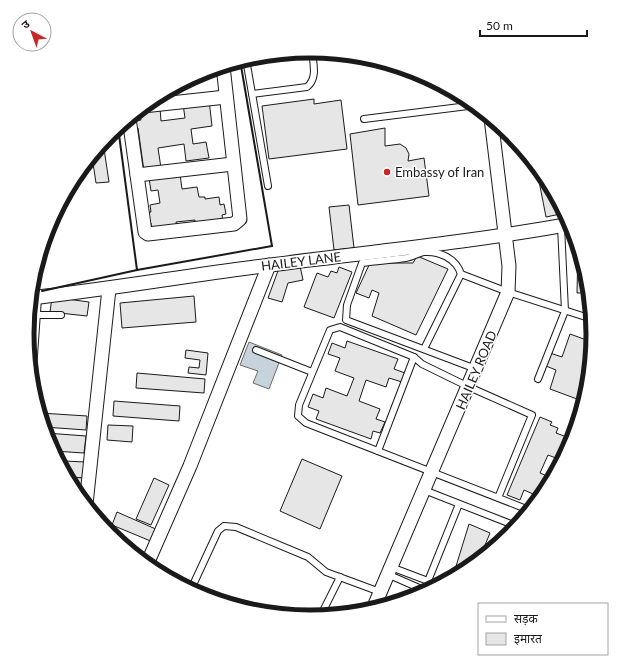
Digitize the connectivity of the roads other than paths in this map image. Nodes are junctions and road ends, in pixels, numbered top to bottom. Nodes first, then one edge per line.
1 (313, 58) edge
2 (247, 65) edge
3 (224, 71) edge
4 (252, 94) junction
5 (226, 96) junction
6 (156, 104) edge
7 (467, 107) edge
8 (364, 119) dead end
9 (130, 124) edge
10 (492, 126) edge
11 (234, 164) junction
12 (137, 175) junction
13 (268, 186) dead end
14 (564, 225) edge
15 (566, 231) edge
16 (506, 236) junction
17 (269, 265) junction
18 (461, 274) junction
19 (109, 289) junction
20 (508, 292) junction
21 (36, 298) edge
22 (35, 306) edge
23 (565, 311) junction
24 (37, 315) junction
25 (61, 315) dead end
26 (585, 317) edge
27 (35, 347) edge
28 (424, 349) junction
29 (256, 350) dead end
30 (414, 357) junction
31 (476, 369) junction
32 (312, 372) junction
33 (538, 379) dead end
34 (468, 387) junction
35 (378, 451) junction
36 (432, 472) junction
37 (424, 490) junction
38 (87, 496) edge
39 (498, 498) junction
40 (459, 504) junction
41 (524, 508) edge
42 (510, 524) edge
43 (150, 558) edge
44 (389, 571) junction
45 (340, 577) junction
46 (428, 581) joint
47 (194, 583) edge
48 (418, 587) edge
49 (380, 592) junction
50 (376, 601) edge
51 (324, 609) edge

1 - 4 lane
2 - 4 lane
3 - 5 street
4 - 13 lane
5 - 6 street
5 - 11 street
7 - 8 lane
9 - 12 street
10 - 16 street, HAILEY ROAD
11 - 12 street
11 - 12 street
14 - 16 street, HAILEY LANE
15 - 23 lane
16 - 17 street, HAILEY LANE
16 - 20 street, HAILEY ROAD
17 - 19 street, HAILEY LANE
17 - 43 street
18 - 20 lane
18 - 28 lane
18 - 28 lane
19 - 21 street, HAILEY LANE
19 - 38 street
20 - 23 lane
20 - 31 street, HAILEY ROAD
22 - 24 lane
23 - 26 lane
23 - 33 lane
24 - 25 lane
24 - 27 lane
28 - 31 lane
29 - 32 lane
30 - 32 lane
30 - 34 lane
30 - 35 lane
31 - 34 street, HAILEY ROAD
32 - 35 lane
34 - 36 street, HAILEY ROAD
34 - 39 lane
35 - 36 lane
36 - 37 street, HAILEY ROAD
36 - 39 lane
37 - 40 lane
37 - 44 street, HAILEY ROAD
39 - 41 lane
40 - 42 lane
40 - 46 lane
44 - 46 lane
44 - 48 lane
44 - 49 street, HAILEY ROAD
45 - 47 lane
45 - 49 lane
45 - 51 lane
49 - 50 street, HAILEY ROAD

